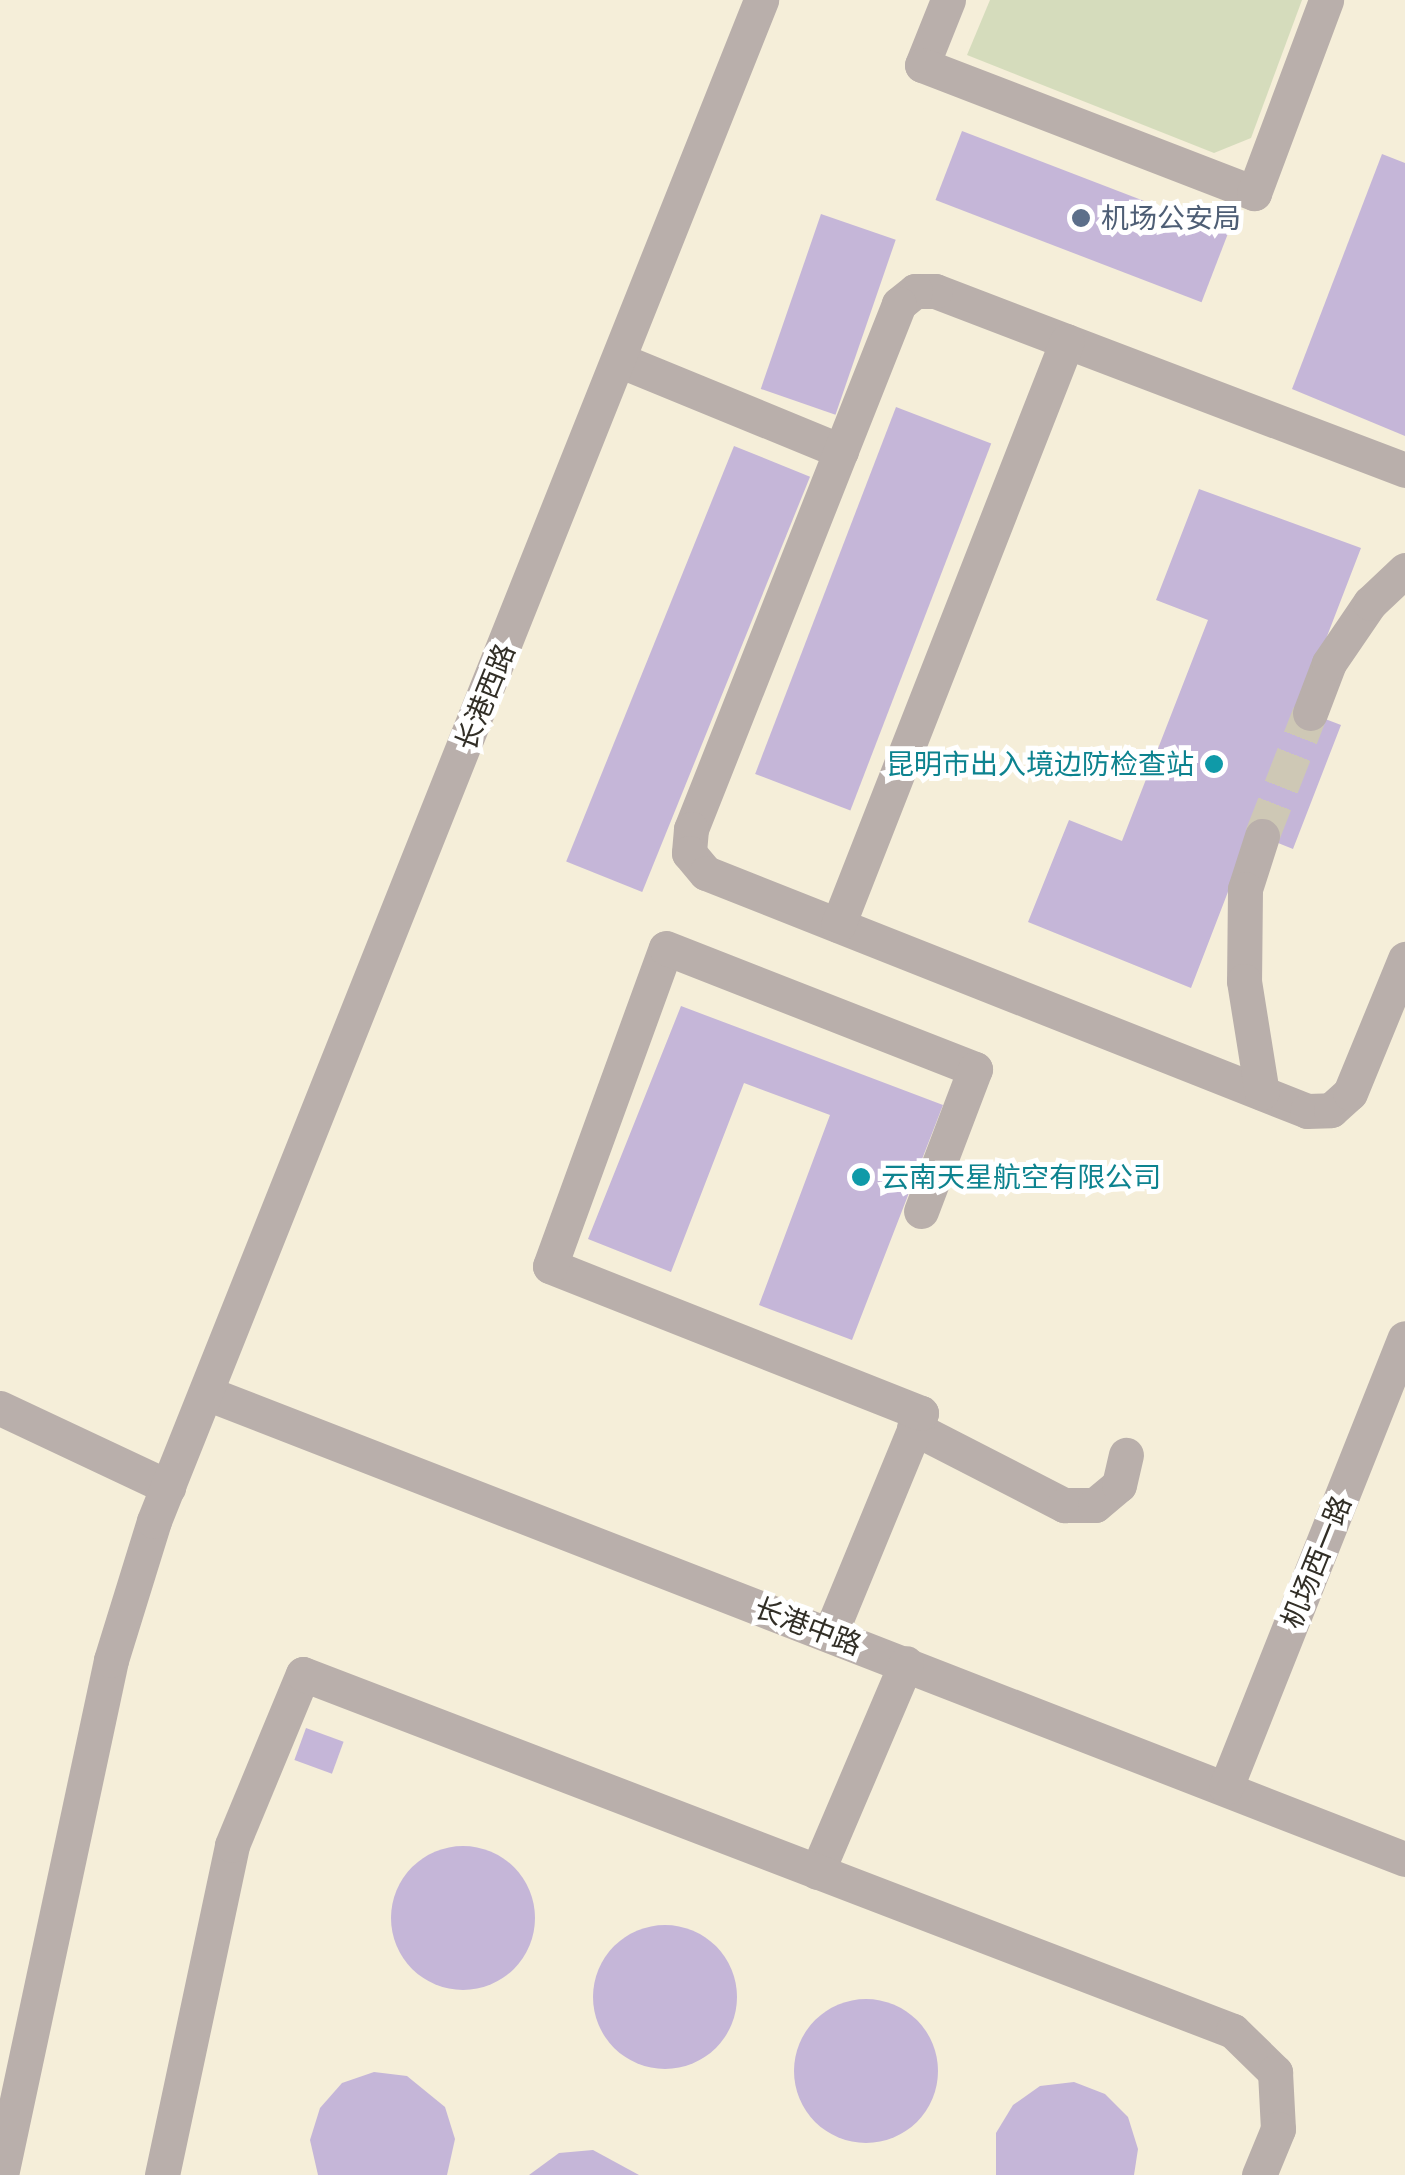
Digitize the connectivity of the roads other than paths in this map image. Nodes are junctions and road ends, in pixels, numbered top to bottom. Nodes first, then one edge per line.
1 (762, 0) edge
2 (948, 0) edge
3 (1326, 0) edge
4 (1067, 341) junction
5 (619, 360) junction
6 (840, 452) junction
7 (1405, 470) edge
8 (1405, 570) edge
9 (1310, 713) tunnel mouth
10 (1262, 836) tunnel mouth
11 (838, 925) junction
12 (1405, 959) edge
13 (1262, 1092) junction
14 (921, 1211) dead end
15 (1405, 1338) edge
16 (210, 1394) junction
17 (0, 1408) edge
18 (914, 1428) junction
19 (1126, 1456) dead end
20 (168, 1486) junction
21 (830, 1634) junction
22 (906, 1663) junction
23 (1226, 1787) junction
24 (1405, 1859) edge
25 (817, 1872) junction
26 (1, 2175) edge
27 (162, 2175) edge
28 (1259, 2175) edge

1 - 5 street, 长港西路
2 - 3 street
4 - 6 street
4 - 7 street
4 - 11 street
5 - 6 street
5 - 16 street, 长港西路
6 - 11 street
8 - 9 street
10 - 13 street
11 - 13 street
12 - 13 street
14 - 18 street
15 - 23 street, 机场西一路
16 - 20 street, 长港西路
16 - 21 street, 长港中路
17 - 20 street
18 - 19 street
18 - 21 street
20 - 26 street, 长港西路
21 - 22 street, 长港中路
22 - 23 street, 长港中路
22 - 25 street
23 - 24 street, 长港中路
25 - 27 street
25 - 28 street

